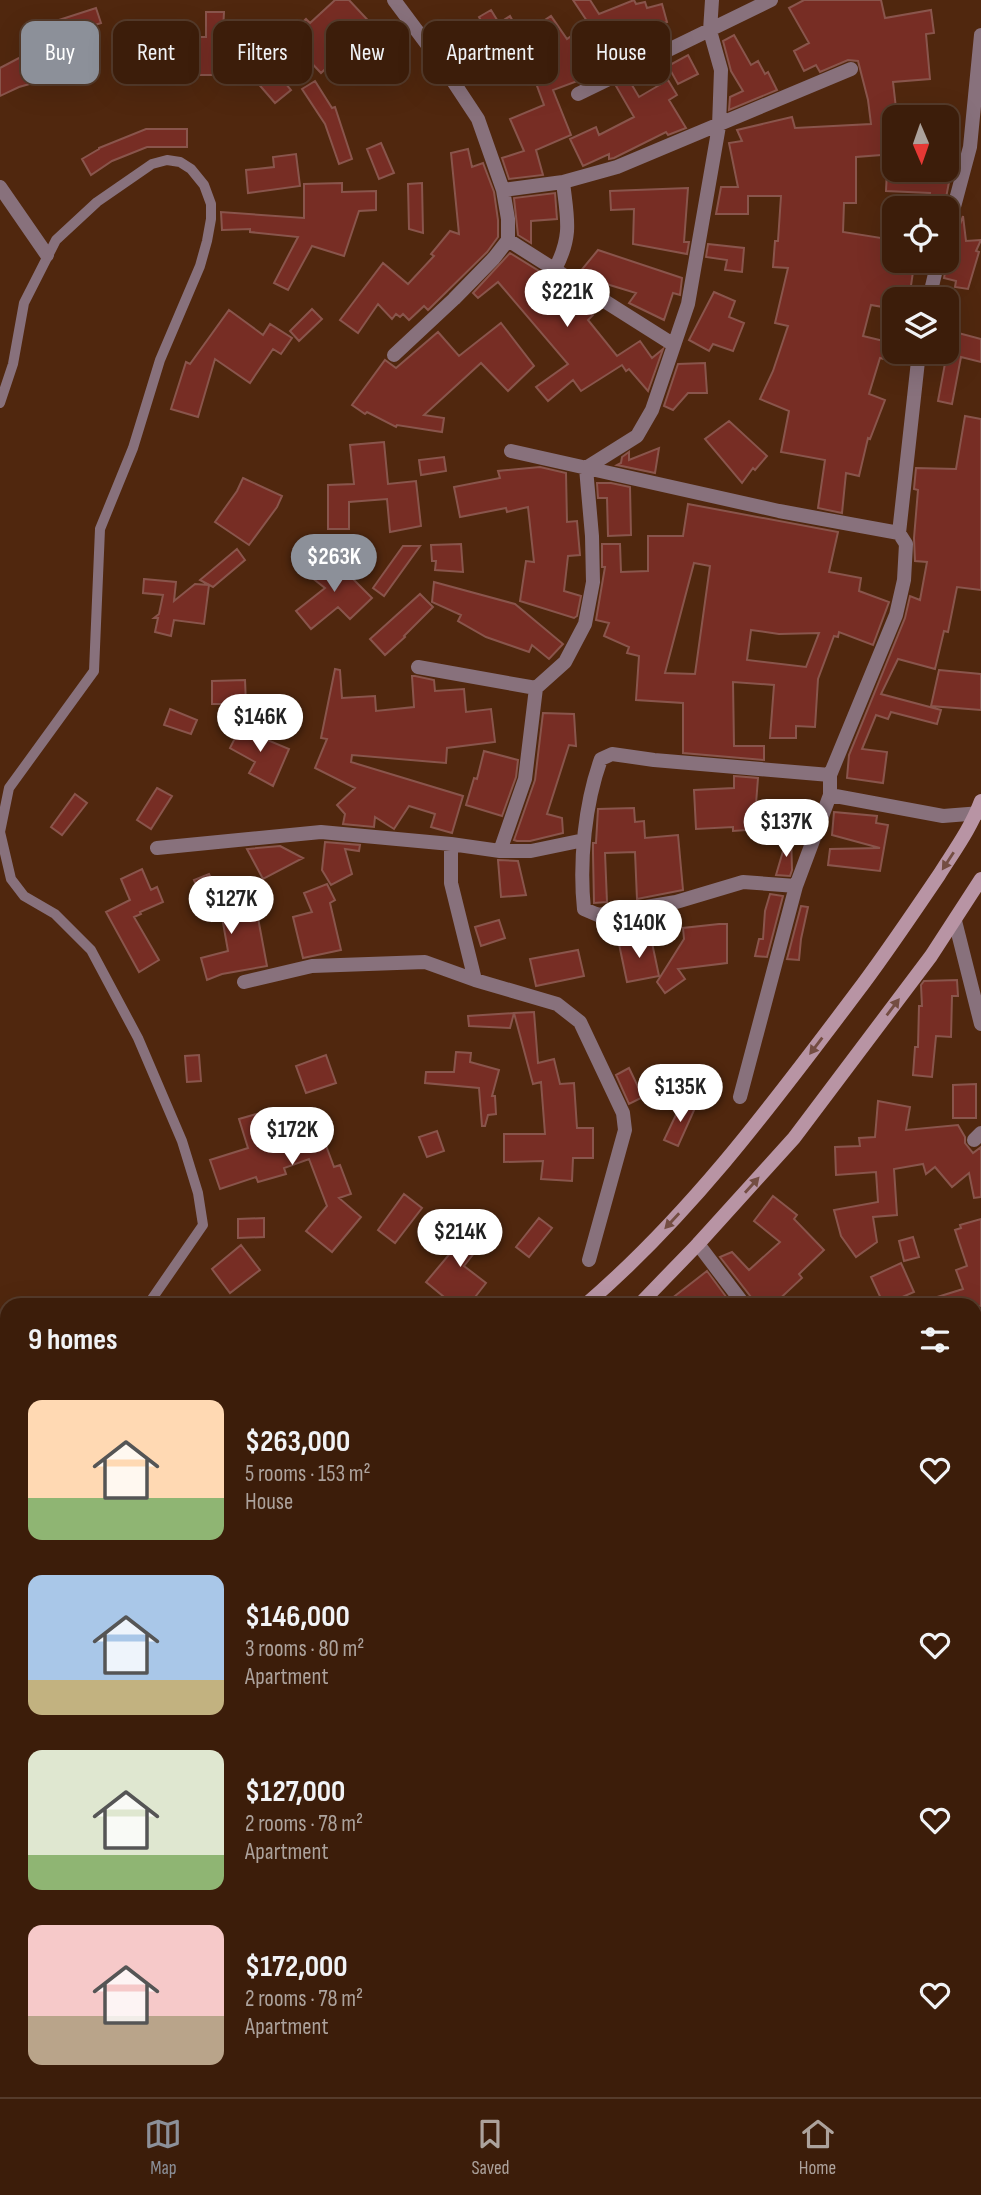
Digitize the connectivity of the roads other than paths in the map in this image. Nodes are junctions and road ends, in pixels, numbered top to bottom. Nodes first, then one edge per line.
1 (394, 0) edge
2 (712, 0) edge
3 (771, 0) edge
4 (710, 31) junction
5 (981, 35) edge
6 (851, 69) dead end
7 (578, 94) dead end
8 (719, 125) junction
9 (563, 182) junction
10 (0, 187) edge
11 (503, 190) junction
12 (957, 196) edge
13 (508, 240) junction
14 (47, 255) junction
15 (555, 269) junction
16 (674, 345) junction
17 (394, 355) dead end
18 (918, 364) edge
19 (0, 403) edge
20 (511, 451) dead end
21 (586, 468) junction
22 (899, 533) junction
23 (418, 667) dead end
24 (536, 688) junction
25 (830, 775) junction
26 (830, 794) junction
27 (979, 809) edge
28 (584, 841) junction
29 (451, 844) junction
30 (157, 848) dead end
31 (500, 851) junction
32 (981, 879) edge
33 (796, 886) junction
34 (955, 921) junction
35 (475, 980) junction
36 (244, 982) dead end
37 (981, 1024) edge
38 (740, 1097) dead end
39 (698, 1244) junction
40 (589, 1260) dead end
41 (153, 1298) edge
42 (593, 1298) edge
43 (646, 1298) edge
44 (739, 1298) edge

1 - 11 street
2 - 4 street
3 - 4 street
4 - 7 street
4 - 8 street
5 - 12 street
6 - 8 street
8 - 9 street
8 - 16 street
9 - 11 street
9 - 15 street
10 - 14 street
11 - 13 street
13 - 15 street
13 - 17 street
14 - 19 lane
14 - 41 lane
15 - 16 street
16 - 21 street
18 - 22 street
20 - 21 street
21 - 22 street
21 - 24 street
22 - 25 street
23 - 24 street
24 - 31 street
25 - 26 street
25 - 28 street
26 - 27 street
26 - 33 street
27 -> 42 main road
28 - 31 street
28 - 33 street
29 - 30 street
29 - 31 street
29 - 35 street
32 - 34 main road
33 - 38 street
34 - 37 street
39 -> 34 main road
35 - 36 street
35 - 40 street
39 - 43 main road
39 - 44 street

